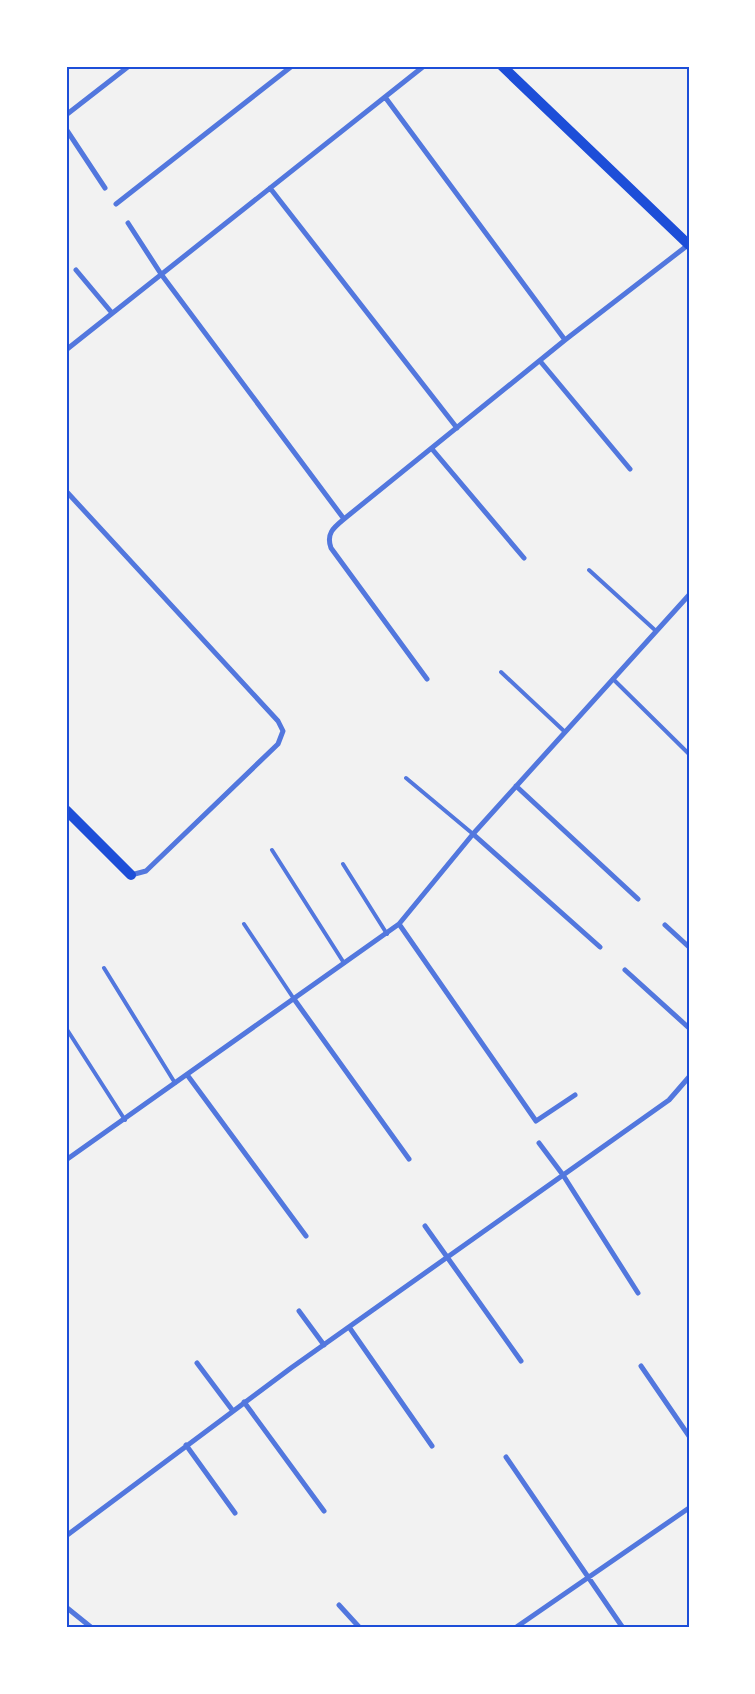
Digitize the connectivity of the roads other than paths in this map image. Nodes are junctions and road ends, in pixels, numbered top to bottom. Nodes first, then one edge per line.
1 (129, 66) edge
2 (292, 66) edge
3 (424, 66) edge
4 (502, 66) edge
5 (385, 97) junction
6 (66, 115) edge
7 (66, 129) edge
8 (105, 188) dead end
9 (270, 188) junction
10 (116, 204) dead end
11 (128, 223) dead end
12 (689, 245) edge
13 (76, 270) dead end
14 (161, 274) junction
15 (112, 313) junction
16 (565, 340) junction
17 (66, 350) edge
18 (540, 361) junction
19 (457, 428) junction
20 (432, 449) junction
21 (630, 469) dead end
22 (66, 491) edge
23 (344, 519) junction
24 (524, 558) dead end
25 (590, 570) dead end
26 (689, 595) edge
27 (656, 631) junction
28 (501, 672) dead end
29 (427, 679) dead end
30 (613, 679) junction
31 (565, 732) junction
32 (689, 754) edge
33 (406, 778) dead end
34 (516, 786) junction
35 (66, 810) edge
36 (473, 834) junction
37 (272, 850) dead end
38 (343, 864) dead end
39 (132, 875) joint
40 (638, 899) dead end
41 (244, 924) dead end
42 (399, 924) junction
43 (665, 925) dead end
44 (388, 934) junction
45 (600, 947) dead end
46 (689, 947) edge
47 (344, 963) junction
48 (104, 968) dead end
49 (625, 970) dead end
50 (294, 998) junction
51 (66, 1028) edge
52 (689, 1028) edge
53 (188, 1076) junction
54 (689, 1077) edge
55 (176, 1084) junction
56 (575, 1095) dead end
57 (125, 1120) junction
58 (539, 1143) dead end
59 (409, 1159) dead end
60 (66, 1160) edge
61 (562, 1175) junction
62 (425, 1226) dead end
63 (306, 1236) dead end
64 (448, 1257) junction
65 (638, 1293) dead end
66 (298, 1311) dead end
67 (349, 1327) junction
68 (324, 1345) junction
69 (521, 1360) dead end
70 (197, 1364) dead end
71 (641, 1366) dead end
72 (244, 1402) junction
73 (233, 1411) junction
74 (689, 1436) edge
75 (186, 1445) junction
76 (432, 1446) dead end
77 (506, 1457) dead end
78 (689, 1508) edge
79 (324, 1511) dead end
80 (235, 1513) dead end
81 (66, 1536) edge
82 (588, 1577) junction
83 (339, 1605) dead end
84 (66, 1607) edge
85 (92, 1628) edge
86 (360, 1628) edge
87 (515, 1628) edge
88 (623, 1628) edge

1 - 6 street
2 - 10 street
3 - 5 street
4 - 12 main road
5 - 9 street
5 - 16 street
7 - 8 street
9 - 14 street
9 - 19 street
11 - 14 street
12 - 16 street
13 - 15 street
14 - 15 street
14 - 23 street
15 - 17 street
16 - 18 street
18 - 19 street
18 - 21 street
19 - 20 street
20 - 23 street
20 - 24 street
22 - 39 street
23 - 29 street
25 - 27 lane
26 - 27 street
27 - 30 street
28 - 31 lane
30 - 31 street
30 - 32 lane
31 - 34 street
33 - 36 lane
34 - 36 street
34 - 40 street
35 - 39 main road
36 - 42 street
36 - 45 street
37 - 47 lane
38 - 44 lane
41 - 50 lane
42 - 44 street
42 - 56 street
43 - 46 street
44 - 47 street
47 - 50 street
48 - 55 lane
49 - 52 street
50 - 53 street
50 - 59 street
51 - 57 lane
53 - 55 street
53 - 63 street
54 - 61 street
55 - 57 street
57 - 60 street
58 - 61 street
61 - 64 street
61 - 65 street
62 - 64 street
64 - 67 street
64 - 69 street
66 - 68 street
67 - 68 street
67 - 76 street
68 - 72 street
70 - 73 street
71 - 74 street
72 - 73 street
72 - 79 street
73 - 75 street
75 - 80 street
75 - 81 street
77 - 82 street
78 - 82 street
82 - 87 street
82 - 88 street
83 - 86 street
84 - 85 street

